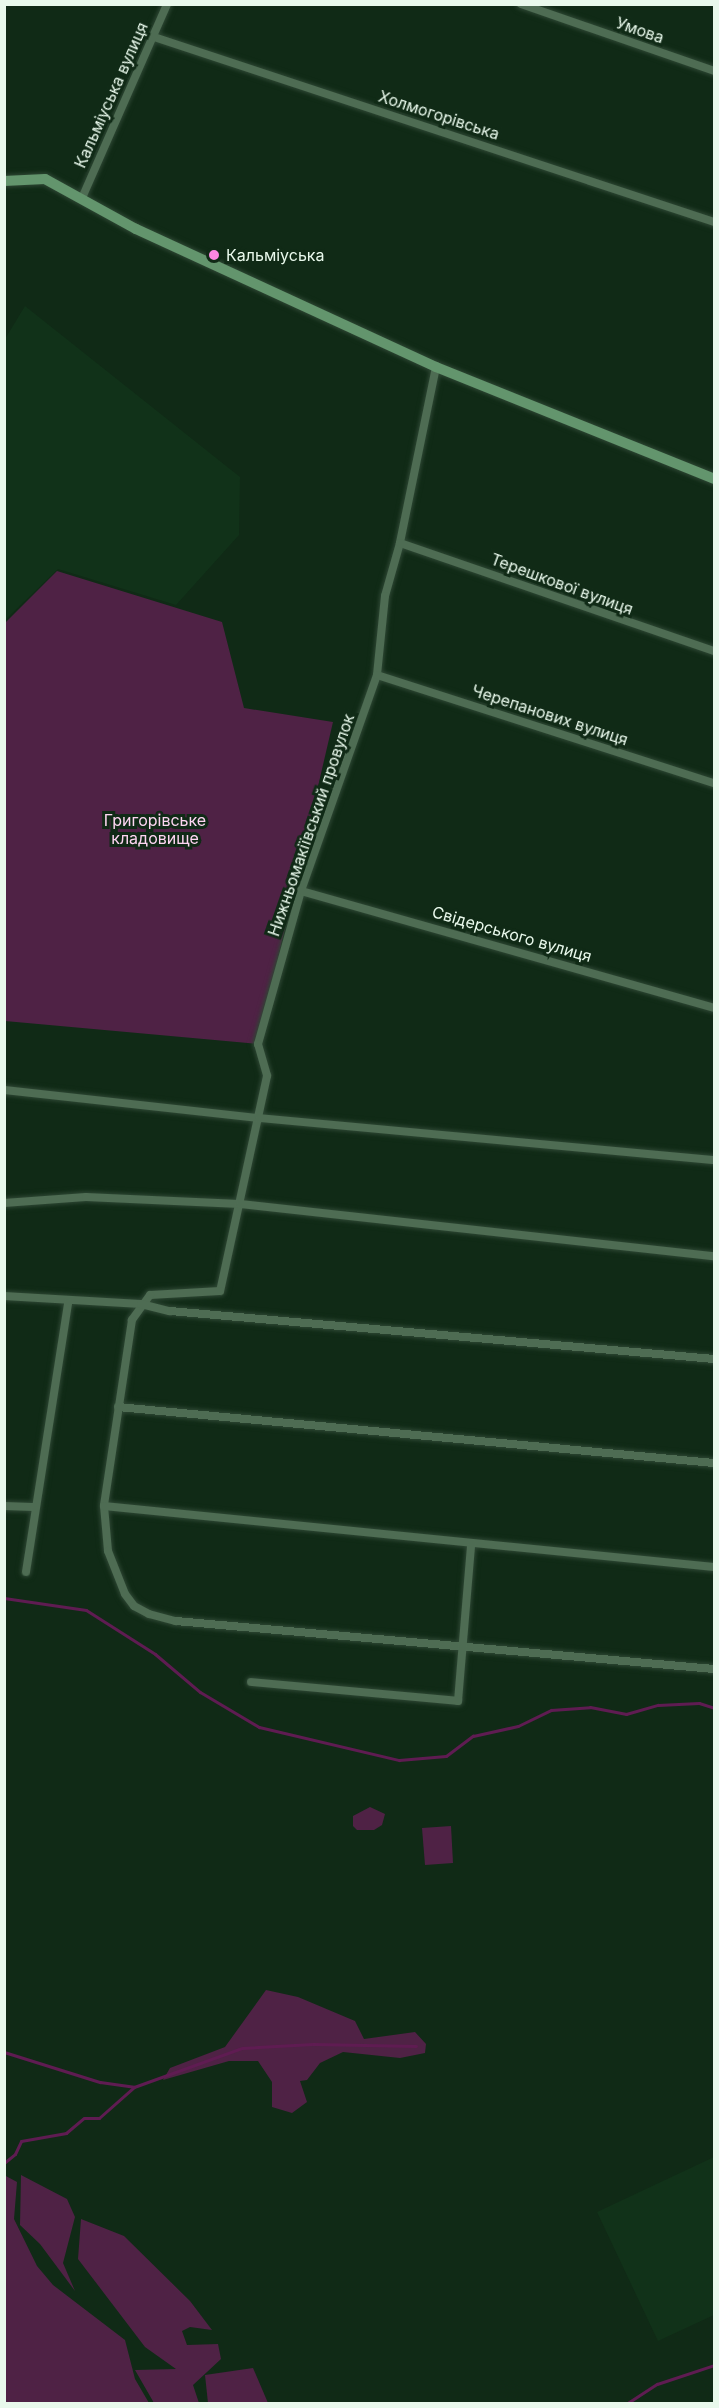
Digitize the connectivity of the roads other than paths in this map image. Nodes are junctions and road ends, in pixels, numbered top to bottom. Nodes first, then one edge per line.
1 (167, 4) edge
2 (521, 4) edge
3 (154, 37) junction
4 (714, 71) edge
5 (4, 181) edge
6 (82, 198) junction
7 (714, 222) edge
8 (436, 367) junction
9 (714, 479) edge
10 (400, 543) junction
11 (714, 651) edge
12 (377, 675) junction
13 (714, 783) edge
14 (301, 891) junction
15 (714, 1008) edge
16 (4, 1090) edge
17 (259, 1118) junction
18 (714, 1160) edge
19 (4, 1203) edge
20 (240, 1204) junction
21 (714, 1256) edge
22 (4, 1296) edge
23 (68, 1303) junction
24 (141, 1304) junction
25 (714, 1359) edge
26 (118, 1407) junction
27 (714, 1463) edge
28 (4, 1506) edge
29 (104, 1506) junction
30 (33, 1507) junction
31 (471, 1545) junction
32 (714, 1567) edge
33 (26, 1572) dead end
34 (465, 1648) junction
35 (714, 1670) edge
36 (251, 1682) dead end

1 - 3 street, Кальміуська вулиця
2 - 4 street, Умова
3 - 6 street, Кальміуська вулиця
3 - 7 street, Холмогорівська
5 - 6 street
6 - 8 street
8 - 9 street
8 - 10 street, Нижньомакіївський провулок
10 - 11 street, Терешкової вулиця
10 - 12 street, Нижньомакіївський провулок
12 - 13 street, Черепанових вулиця
12 - 14 street, Нижньомакіївський провулок
14 - 15 street, Свiдерського вулиця
14 - 17 street, Нижньомакіївський провулок
16 - 17 street
17 - 18 street
17 - 20 street, Нижньомакіївський провулок
19 - 20 street
20 - 21 street
20 - 24 street, Нижньомакіївський провулок
22 - 23 street
23 - 24 street
23 - 30 street
24 - 25 street
24 - 26 street
26 - 27 street
26 - 29 street
28 - 30 street
29 - 31 street
29 - 34 street
30 - 33 street
31 - 32 street
31 - 34 street
34 - 35 street
34 - 36 street

